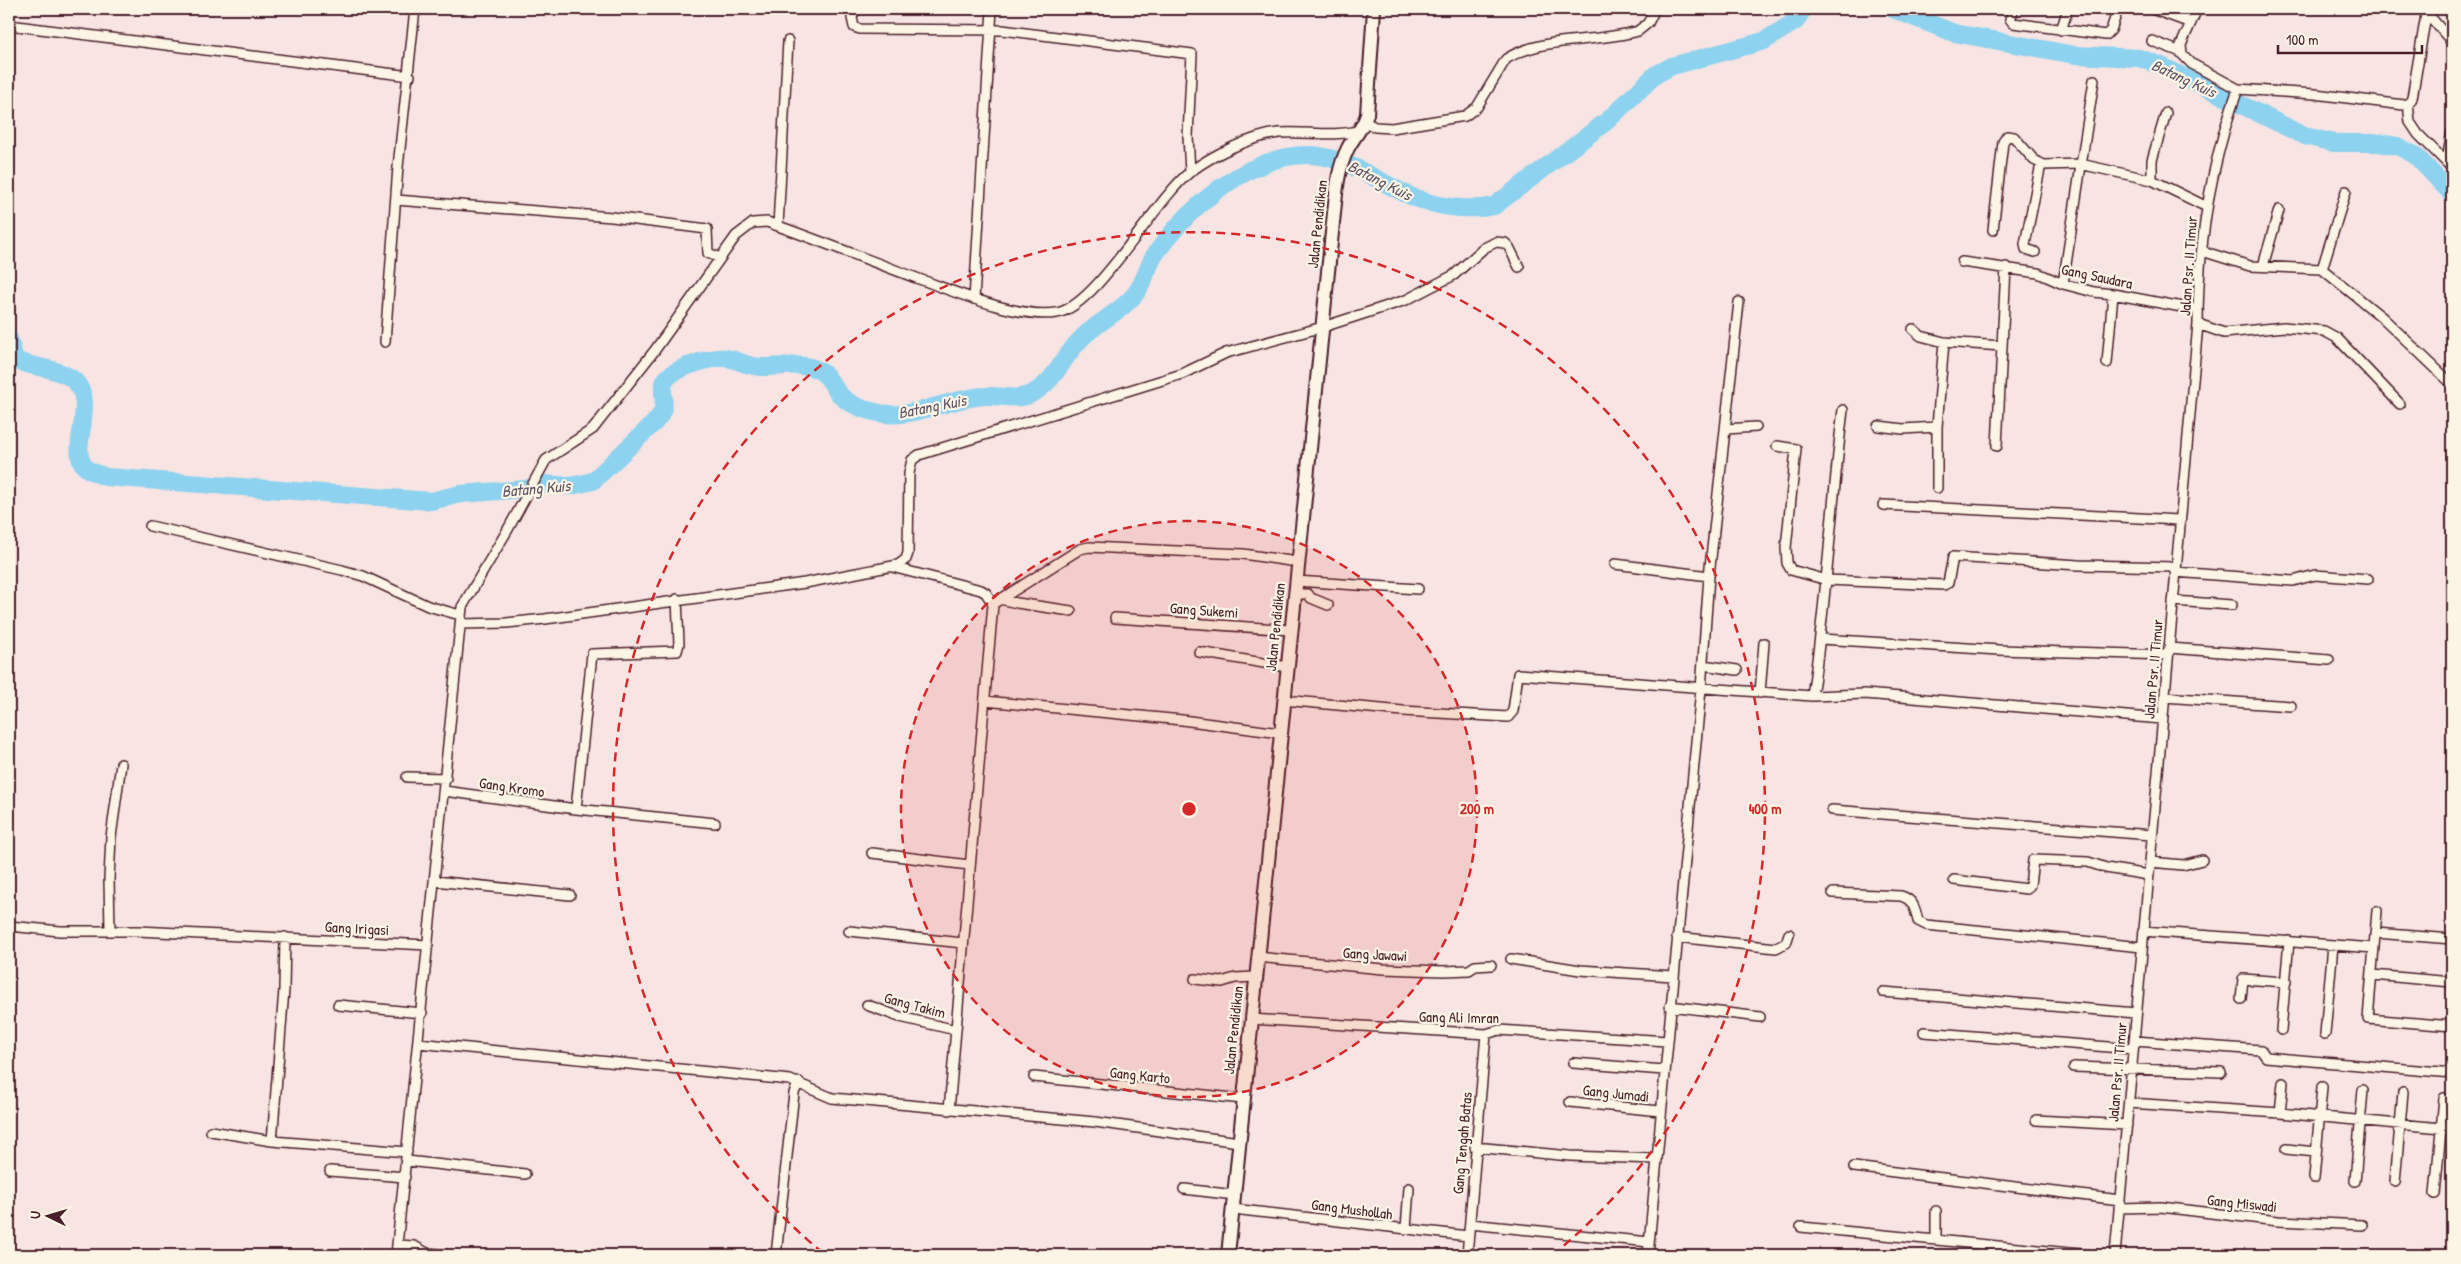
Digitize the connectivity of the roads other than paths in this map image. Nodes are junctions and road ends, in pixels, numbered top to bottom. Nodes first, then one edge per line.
1 (416, 9) edge
2 (855, 9) edge
3 (992, 9) edge
4 (1374, 9) edge
5 (1656, 9) edge
6 (2014, 9) edge
7 (2068, 9) edge
8 (2118, 9) edge
9 (2152, 9) edge
10 (2197, 9) edge
11 (2427, 11) edge
12 (2191, 23) junction
13 (9, 25) edge
14 (991, 30) junction
15 (2061, 30) junction
16 (788, 41) dead end
17 (2152, 41) dead end
18 (2452, 42) edge
19 (2181, 52) junction
20 (410, 76) junction
21 (2094, 80) dead end
22 (2237, 90) junction
23 (2408, 103) junction
24 (2166, 113) dead end
25 (1362, 126) junction
26 (2452, 131) edge
27 (2041, 164) junction
28 (2080, 164) junction
29 (2450, 165) edge
30 (1190, 172) junction
31 (2152, 180) junction
32 (2346, 191) dead end
33 (396, 200) junction
34 (2207, 207) junction
35 (2279, 210) dead end
36 (778, 226) junction
37 (1993, 230) dead end
38 (2202, 251) junction
39 (2036, 252) dead end
40 (720, 258) junction
41 (1962, 262) dead end
42 (2263, 266) junction
43 (1519, 267) dead end
44 (2006, 267) junction
45 (2322, 269) junction
46 (2062, 284) junction
47 (2113, 294) junction
48 (974, 299) junction
49 (1739, 302) dead end
50 (2198, 310) junction
51 (2198, 324) junction
52 (1322, 327) junction
53 (1913, 329) dead end
54 (385, 342) dead end
55 (1944, 342) junction
56 (2002, 346) junction
57 (2107, 363) dead end
58 (2452, 384) edge
59 (2400, 404) dead end
60 (1843, 410) dead end
61 (1878, 426) dead end
62 (1756, 427) dead end
63 (1937, 427) junction
64 (1726, 429) junction
65 (1777, 446) dead end
66 (1997, 446) dead end
67 (1937, 488) dead end
68 (1884, 505) dead end
69 (2179, 520) junction
70 (150, 526) dead end
71 (1297, 562) junction
72 (1615, 564) dead end
73 (892, 566) junction
74 (2175, 570) junction
75 (1709, 576) junction
76 (2368, 579) dead end
77 (1827, 580) junction
78 (1300, 581) junction
79 (1418, 589) dead end
80 (1294, 594) junction
81 (1308, 594) junction
82 (676, 599) junction
83 (992, 599) junction
84 (2173, 601) junction
85 (1328, 605) dead end
86 (2232, 605) dead end
87 (1071, 611) dead end
88 (1115, 618) dead end
89 (460, 619) junction
90 (1291, 630) junction
91 (1821, 639) junction
92 (1764, 643) dead end
93 (2168, 651) junction
94 (1199, 652) dead end
95 (2329, 660) dead end
96 (1703, 665) junction
97 (1287, 667) junction
98 (1737, 670) dead end
99 (1702, 689) junction
100 (1760, 693) junction
101 (1812, 696) junction
102 (2164, 697) junction
103 (1283, 700) junction
104 (985, 701) junction
105 (2291, 706) dead end
106 (2162, 719) junction
107 (1280, 733) junction
108 (121, 764) dead end
109 (407, 777) dead end
110 (446, 778) junction
111 (444, 791) junction
112 (576, 809) junction
113 (1832, 810) dead end
114 (715, 823) dead end
115 (2152, 836) junction
116 (872, 853) dead end
117 (2202, 860) dead end
118 (2150, 862) junction
119 (969, 864) junction
120 (2148, 875) junction
121 (1954, 880) dead end
122 (435, 881) junction
123 (1833, 893) dead end
124 (570, 895) dead end
125 (2377, 911) dead end
126 (9, 926) edge
127 (2144, 930) junction
128 (110, 931) junction
129 (849, 931) dead end
130 (2376, 932) junction
131 (1789, 934) dead end
132 (285, 937) junction
133 (1677, 937) junction
134 (2452, 940) edge
135 (2290, 941) junction
136 (963, 943) junction
137 (2333, 944) junction
138 (428, 945) junction
139 (2142, 947) junction
140 (2374, 948) junction
141 (1257, 957) junction
142 (1511, 959) dead end
143 (1491, 965) dead end
144 (2372, 975) junction
145 (1673, 976) junction
146 (1255, 977) junction
147 (1195, 979) dead end
148 (2286, 982) junction
149 (2452, 982) edge
150 (1883, 992) dead end
151 (2241, 999) dead end
152 (338, 1005) dead end
153 (867, 1005) dead end
154 (1670, 1006) junction
155 (422, 1012) junction
156 (2136, 1012) junction
157 (1760, 1017) dead end
158 (1251, 1019) junction
159 (2452, 1026) edge
160 (956, 1030) junction
161 (2281, 1030) dead end
162 (1924, 1032) dead end
163 (1486, 1034) junction
164 (2325, 1034) dead end
165 (1668, 1041) junction
166 (418, 1043) junction
167 (2133, 1045) junction
168 (1573, 1063) dead end
169 (2074, 1067) dead end
170 (2130, 1067) junction
171 (1664, 1070) junction
172 (2222, 1072) dead end
173 (2452, 1073) edge
174 (1034, 1077) dead end
175 (799, 1082) junction
176 (2283, 1083) dead end
177 (2322, 1087) dead end
178 (2363, 1090) dead end
179 (2403, 1092) dead end
180 (2444, 1098) dead end
181 (1243, 1099) junction
182 (1570, 1102) dead end
183 (2129, 1103) junction
184 (949, 1110) junction
185 (1660, 1111) junction
186 (2280, 1113) junction
187 (2319, 1117) junction
188 (2036, 1120) dead end
189 (2360, 1121) junction
190 (2400, 1124) junction
191 (2126, 1125) junction
192 (2441, 1128) junction
193 (2452, 1129) edge
194 (211, 1131) dead end
195 (272, 1141) junction
196 (1239, 1142) junction
197 (1475, 1146) junction
198 (2286, 1149) dead end
199 (2316, 1152) junction
200 (407, 1156) junction
201 (1656, 1159) junction
202 (1854, 1167) dead end
203 (330, 1171) dead end
204 (525, 1174) dead end
205 (405, 1176) junction
206 (2314, 1178) dead end
207 (2355, 1181) dead end
208 (2395, 1182) dead end
209 (1409, 1188) dead end
210 (1184, 1189) dead end
211 (1235, 1194) junction
212 (2435, 1194) dead end
213 (2119, 1204) junction
214 (1233, 1209) junction
215 (1936, 1211) dead end
216 (1470, 1224) junction
217 (2362, 1225) dead end
218 (1800, 1227) dead end
219 (1406, 1229) junction
220 (1468, 1236) junction
221 (1936, 1239) junction
222 (1649, 1242) junction
223 (398, 1245) junction
224 (396, 1255) edge
225 (449, 1255) edge
226 (776, 1255) edge
227 (1228, 1255) edge
228 (1467, 1255) edge
229 (1648, 1255) edge
230 (2091, 1255) edge
231 (2115, 1255) edge

1 - 20 street
2 - 14 street
3 - 14 street
4 - 25 main road, Jalan Pendidikan
5 - 25 street
6 - 15 street
7 - 15 street
8 - 15 street
9 - 12 street
10 - 12 street
11 - 18 street
11 - 23 street
12 - 19 street
13 - 20 street
14 - 30 street
14 - 48 street
16 - 36 street
17 - 19 street
19 - 22 street
20 - 33 street
21 - 28 street
22 - 23 street
22 - 34 street, Jalan Psr. II Timur
23 - 29 street
24 - 31 street
25 - 30 street
25 - 52 main road, Jalan Pendidikan
26 - 29 street
27 - 28 street
27 - 37 street
27 - 39 street
28 - 31 street
28 - 46 street
30 - 48 street
31 - 34 street
32 - 45 street
33 - 40 street
33 - 54 street
34 - 38 street, Jalan Psr. II Timur
35 - 42 street
36 - 40 street
36 - 48 street
38 - 42 street
38 - 50 street, Jalan Psr. II Timur
40 - 89 street
41 - 44 street, Gang Saudara
42 - 45 street
43 - 52 street
44 - 46 street, Gang Saudara
44 - 56 street
45 - 58 street
46 - 47 street, Gang Saudara
47 - 50 street, Gang Saudara
47 - 57 street
49 - 64 street
50 - 51 street, Jalan Psr. II Timur
51 - 59 street
51 - 69 street, Jalan Psr. II Timur
52 - 71 main road, Jalan Pendidikan
52 - 73 street
53 - 55 street
55 - 56 street
55 - 63 street
56 - 66 street
60 - 77 street
61 - 63 street
62 - 64 street
63 - 67 street
64 - 75 street
65 - 77 street
68 - 69 street
69 - 74 street, Jalan Psr. II Timur
70 - 89 street
71 - 78 main road, Jalan Pendidikan
71 - 83 street
72 - 75 street
73 - 82 street
73 - 83 street
74 - 76 street
74 - 77 street
74 - 84 street, Jalan Psr. II Timur
75 - 96 street
77 - 91 street
78 - 79 street
78 - 80 main road, Jalan Pendidikan
78 - 81 street
80 - 81 street
80 - 90 main road, Jalan Pendidikan
81 - 85 street
82 - 89 street
82 - 112 street
83 - 87 street
83 - 104 street
84 - 86 street
84 - 93 street, Jalan Psr. II Timur
88 - 90 street, Gang Sukemi
89 - 110 street
90 - 97 main road, Jalan Pendidikan
91 - 93 street
91 - 101 street
92 - 100 street
93 - 95 street
93 - 102 street, Jalan Psr. II Timur
94 - 97 street
96 - 98 street
96 - 99 street
97 - 103 main road, Jalan Pendidikan
99 - 100 street
99 - 103 street
99 - 133 street
100 - 101 street
101 - 106 street
102 - 105 street
102 - 106 street, Jalan Psr. II Timur
103 - 107 main road, Jalan Pendidikan
104 - 107 street
104 - 119 street
106 - 115 street, Jalan Psr. II Timur
107 - 141 main road, Jalan Pendidikan
108 - 128 street
109 - 110 street
110 - 111 street
111 - 112 street, Gang Kromo
111 - 122 street
112 - 114 street, Gang Kromo
113 - 115 street
115 - 118 street, Jalan Psr. II Timur
116 - 119 street
117 - 118 street
118 - 120 street, Jalan Psr. II Timur
119 - 136 street
120 - 121 street
120 - 127 street, Jalan Psr. II Timur
122 - 124 street
122 - 138 street
123 - 139 street
125 - 130 street
126 - 128 street, Gang Irigasi
127 - 135 street
127 - 139 street, Jalan Psr. II Timur
128 - 132 street, Gang Irigasi
129 - 136 street
130 - 134 street
130 - 140 street
131 - 133 street
132 - 138 street, Gang Irigasi
132 - 195 street
133 - 145 street
135 - 137 street
135 - 148 street
136 - 160 street
137 - 140 street
137 - 164 street
138 - 155 street
139 - 156 street, Jalan Psr. II Timur
140 - 144 street
141 - 143 street, Gang Jawawi
141 - 146 main road, Jalan Pendidikan
142 - 145 street
144 - 149 street
144 - 159 street
145 - 154 street
146 - 147 street
146 - 158 main road, Jalan Pendidikan
148 - 151 street
148 - 161 street
150 - 156 street
152 - 155 street
153 - 160 street, Gang Takim
154 - 157 street
154 - 165 street
155 - 166 street
156 - 167 street, Jalan Psr. II Timur
158 - 163 street, Gang Ali Imran
158 - 181 main road, Jalan Pendidikan
160 - 184 street
162 - 167 street
163 - 165 street, Gang Ali Imran
163 - 197 street, Gang Tengah Batas
165 - 171 street
166 - 175 street
166 - 200 street
167 - 170 street, Jalan Psr. II Timur
167 - 173 street
168 - 171 street
169 - 170 street
170 - 172 street
170 - 183 street, Jalan Psr. II Timur
171 - 185 street
174 - 181 street, Gang Karto
175 - 184 street
175 - 226 street
176 - 186 street
177 - 187 street
178 - 189 street
179 - 190 street
180 - 192 street
181 - 196 main road, Jalan Pendidikan
182 - 185 street, Gang Jumadi
183 - 186 street
183 - 191 street, Jalan Psr. II Timur
184 - 196 street
185 - 201 street
186 - 187 street
187 - 189 street
187 - 199 street
188 - 191 street
189 - 190 street
189 - 207 street
190 - 192 street
190 - 208 street
191 - 213 street, Jalan Psr. II Timur
192 - 193 street
192 - 212 street
194 - 195 street
195 - 200 street
196 - 211 main road, Jalan Pendidikan
197 - 201 street
197 - 216 street, Gang Tengah Batas
198 - 199 street
199 - 206 street
200 - 204 street
200 - 205 street
201 - 222 street
202 - 213 street, Gang Miswadi
203 - 205 street
205 - 223 street
209 - 219 street
210 - 211 street
211 - 214 main road, Jalan Pendidikan
213 - 217 street, Gang Miswadi
213 - 231 street, Jalan Psr. II Timur
214 - 219 street, Gang Mushollah
214 - 227 main road, Jalan Pendidikan
215 - 221 street
216 - 220 street, Gang Tengah Batas
216 - 222 street
218 - 221 street
219 - 220 street, Gang Mushollah
220 - 228 street, Gang Tengah Batas
221 - 230 street
222 - 229 street
223 - 224 street
223 - 225 street

